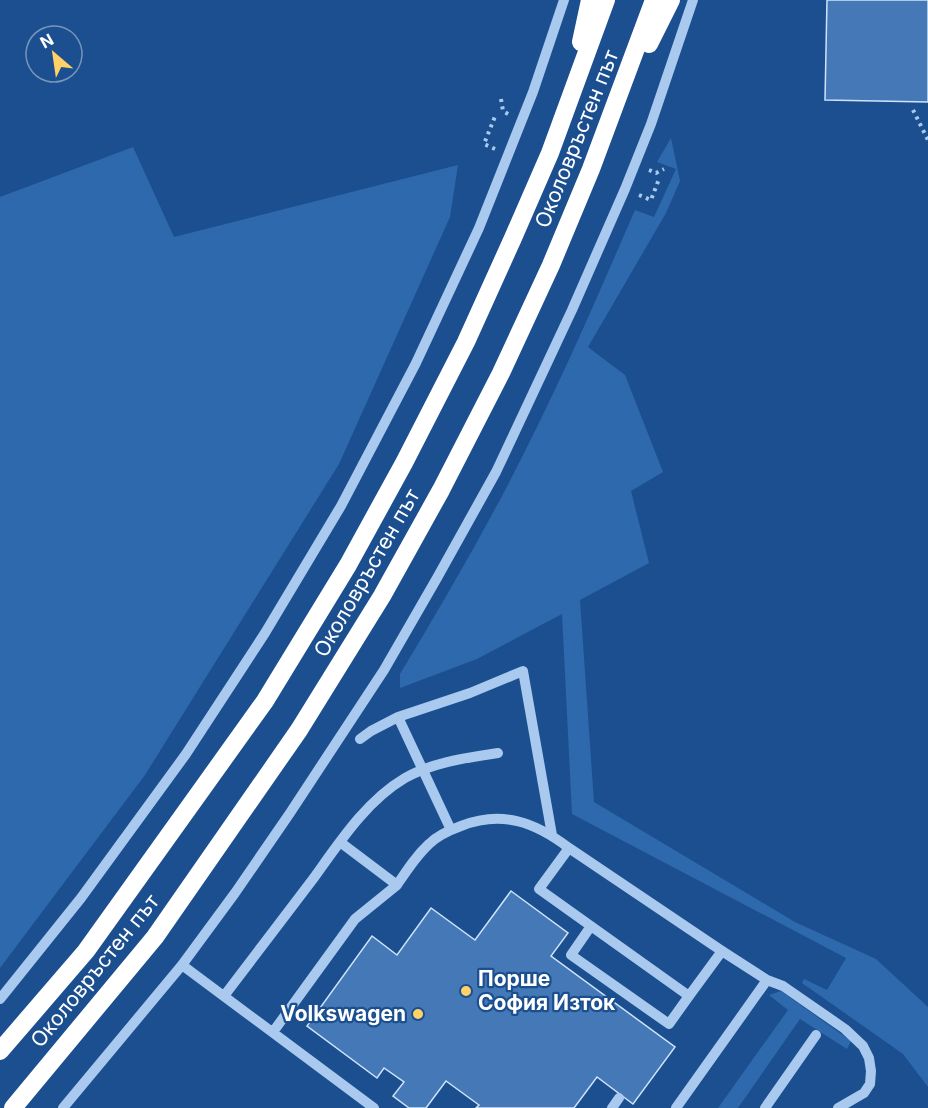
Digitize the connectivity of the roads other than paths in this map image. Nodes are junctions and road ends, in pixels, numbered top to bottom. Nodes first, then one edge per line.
1 (564, 0) edge
2 (590, 0) edge
3 (606, 0) edge
4 (654, 0) edge
5 (671, 0) edge
6 (693, 0) edge
7 (570, 100) junction
8 (602, 140) junction
9 (398, 717) junction
10 (360, 739) dead end
11 (498, 753) dead end
12 (422, 770) junction
13 (450, 830) junction
14 (552, 835) junction
15 (340, 842) junction
16 (569, 848) junction
17 (397, 885) junction
18 (591, 926) junction
19 (722, 951) junction
20 (182, 965) junction
21 (767, 980) junction
22 (224, 996) junction
23 (689, 996) junction
24 (0, 999) edge
25 (273, 1032) junction
26 (816, 1035) dead end
27 (0, 1051) edge
28 (619, 1098) dead end
29 (13, 1108) edge
30 (63, 1108) edge
31 (374, 1108) edge
32 (612, 1108) edge
33 (676, 1108) edge
34 (765, 1108) edge
35 (838, 1108) edge

1 - 24 street
2 - 7 highway
3 - 7 highway, Околовръстен път
4 - 8 highway, Околовръстен път
5 - 8 highway
6 - 20 street
7 - 27 highway, Околовръстен път
8 - 29 highway, Околовръстен път
9 - 10 street
9 - 12 street
9 - 14 street
11 - 12 street
12 - 13 street
12 - 15 street
13 - 14 street
13 - 17 street
14 - 16 street
15 - 17 street
15 - 22 street
16 - 18 street
16 - 19 street
17 - 25 street
18 - 23 street
18 - 23 street
19 - 21 street
19 - 23 street
20 - 22 street
20 - 30 street
21 - 33 street
21 - 35 street
22 - 25 street
25 - 31 street
26 - 34 street
28 - 32 street

